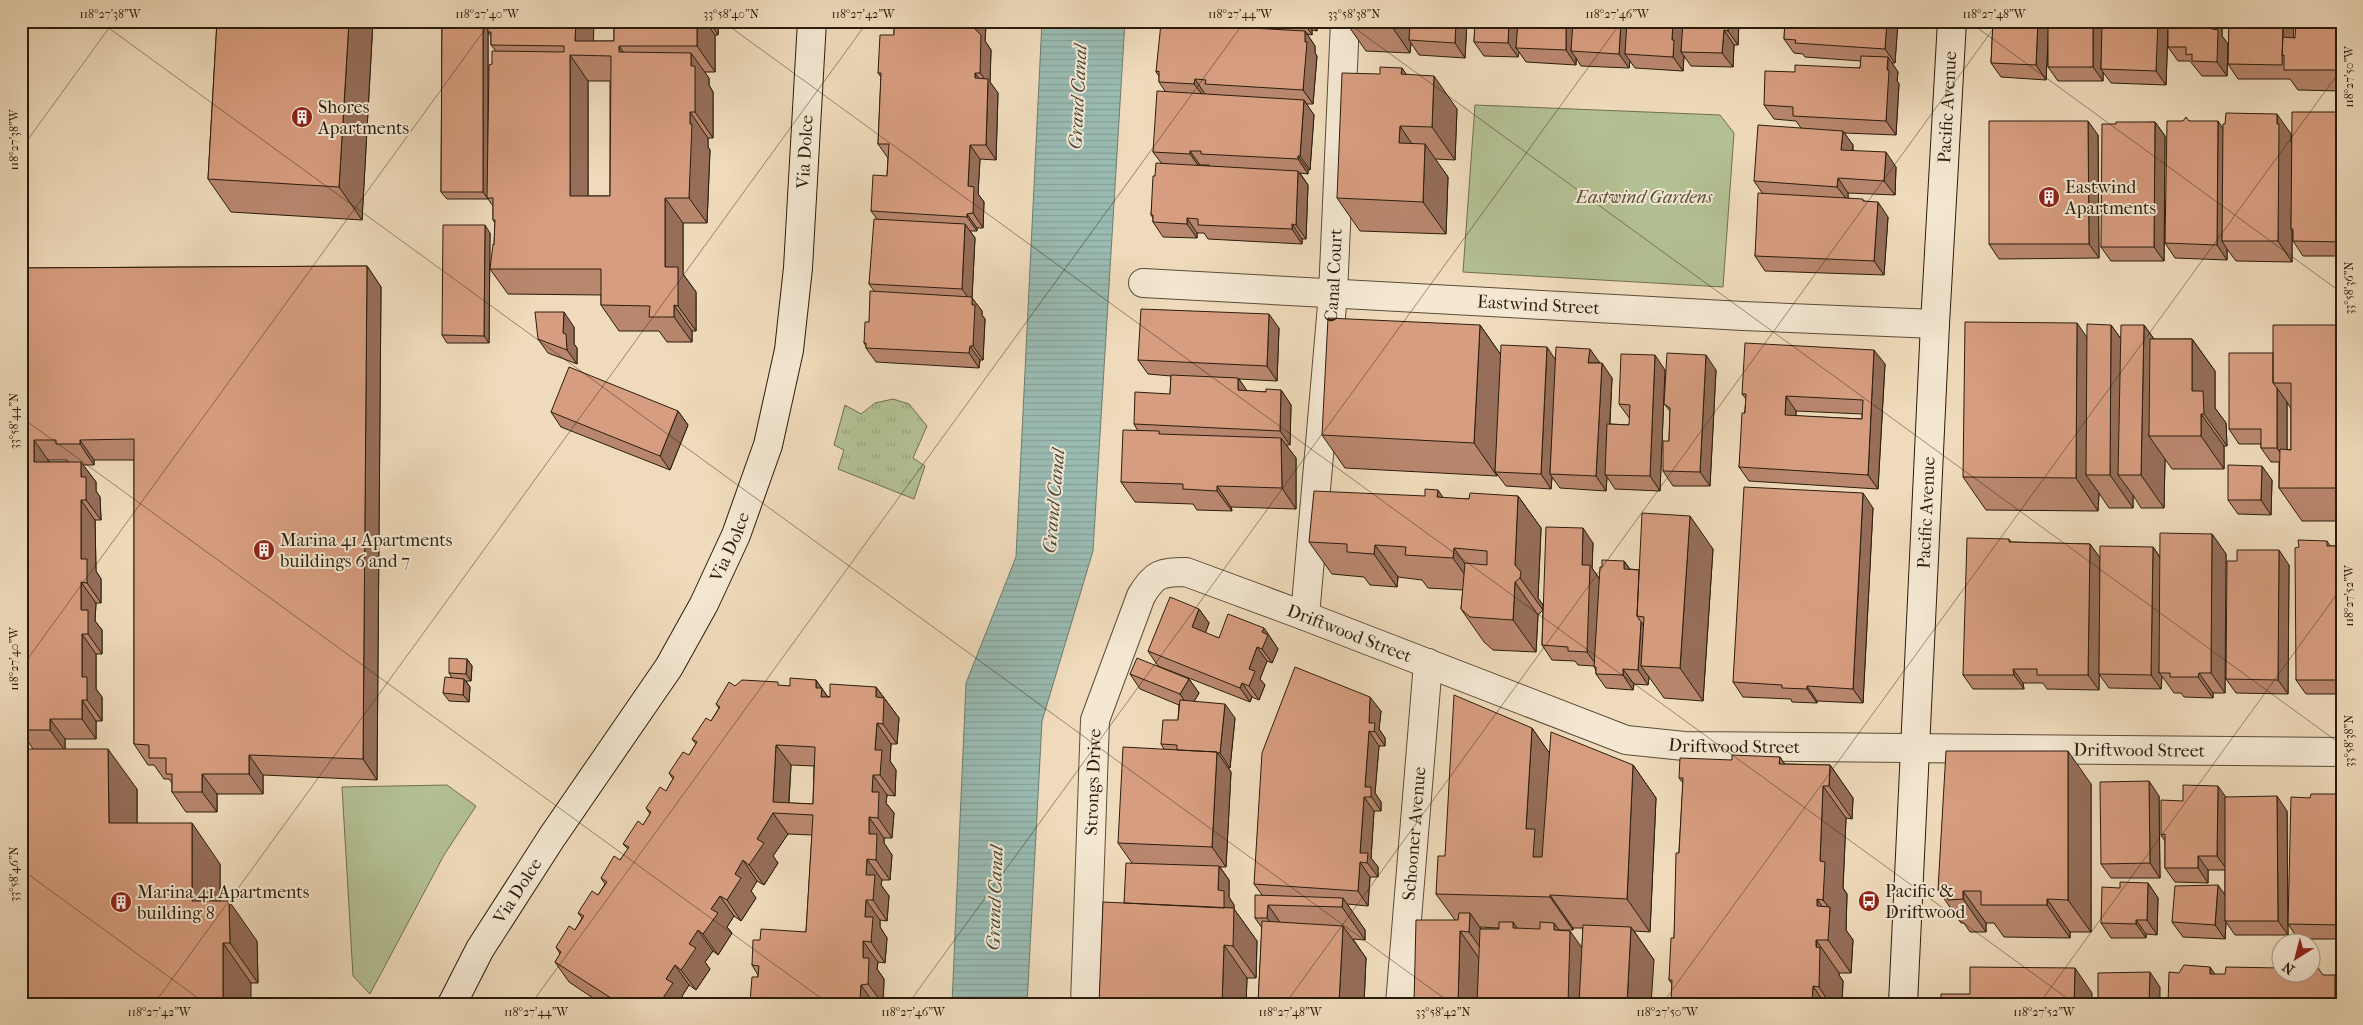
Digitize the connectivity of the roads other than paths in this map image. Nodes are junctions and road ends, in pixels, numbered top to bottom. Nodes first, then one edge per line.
1 (812, 21) edge
2 (1345, 21) edge
3 (1952, 21) edge
4 (1143, 283) dead end
5 (1333, 294) junction
6 (1935, 324) junction
7 (1158, 575) joint
8 (1305, 616) junction
9 (1428, 663) junction
10 (1915, 747) junction
11 (2342, 752) edge
12 (452, 1004) edge
13 (1085, 1004) edge
14 (1400, 1004) edge
15 (1903, 1004) edge

1 - 12 street, Via Dolce
2 - 5 street, Canal Court
3 - 6 street, Pacific Avenue
4 - 5 street, Eastwind Street
5 - 6 street, Eastwind Street
5 - 8 street, Canal Court
6 - 10 street, Pacific Avenue
7 - 8 street, Driftwood Street
7 - 13 street, Strongs Drive
8 - 9 street, Driftwood Street
9 - 10 street, Driftwood Street
9 - 14 street, Schooner Avenue
10 - 11 street, Driftwood Street
10 - 15 street, Pacific Avenue

